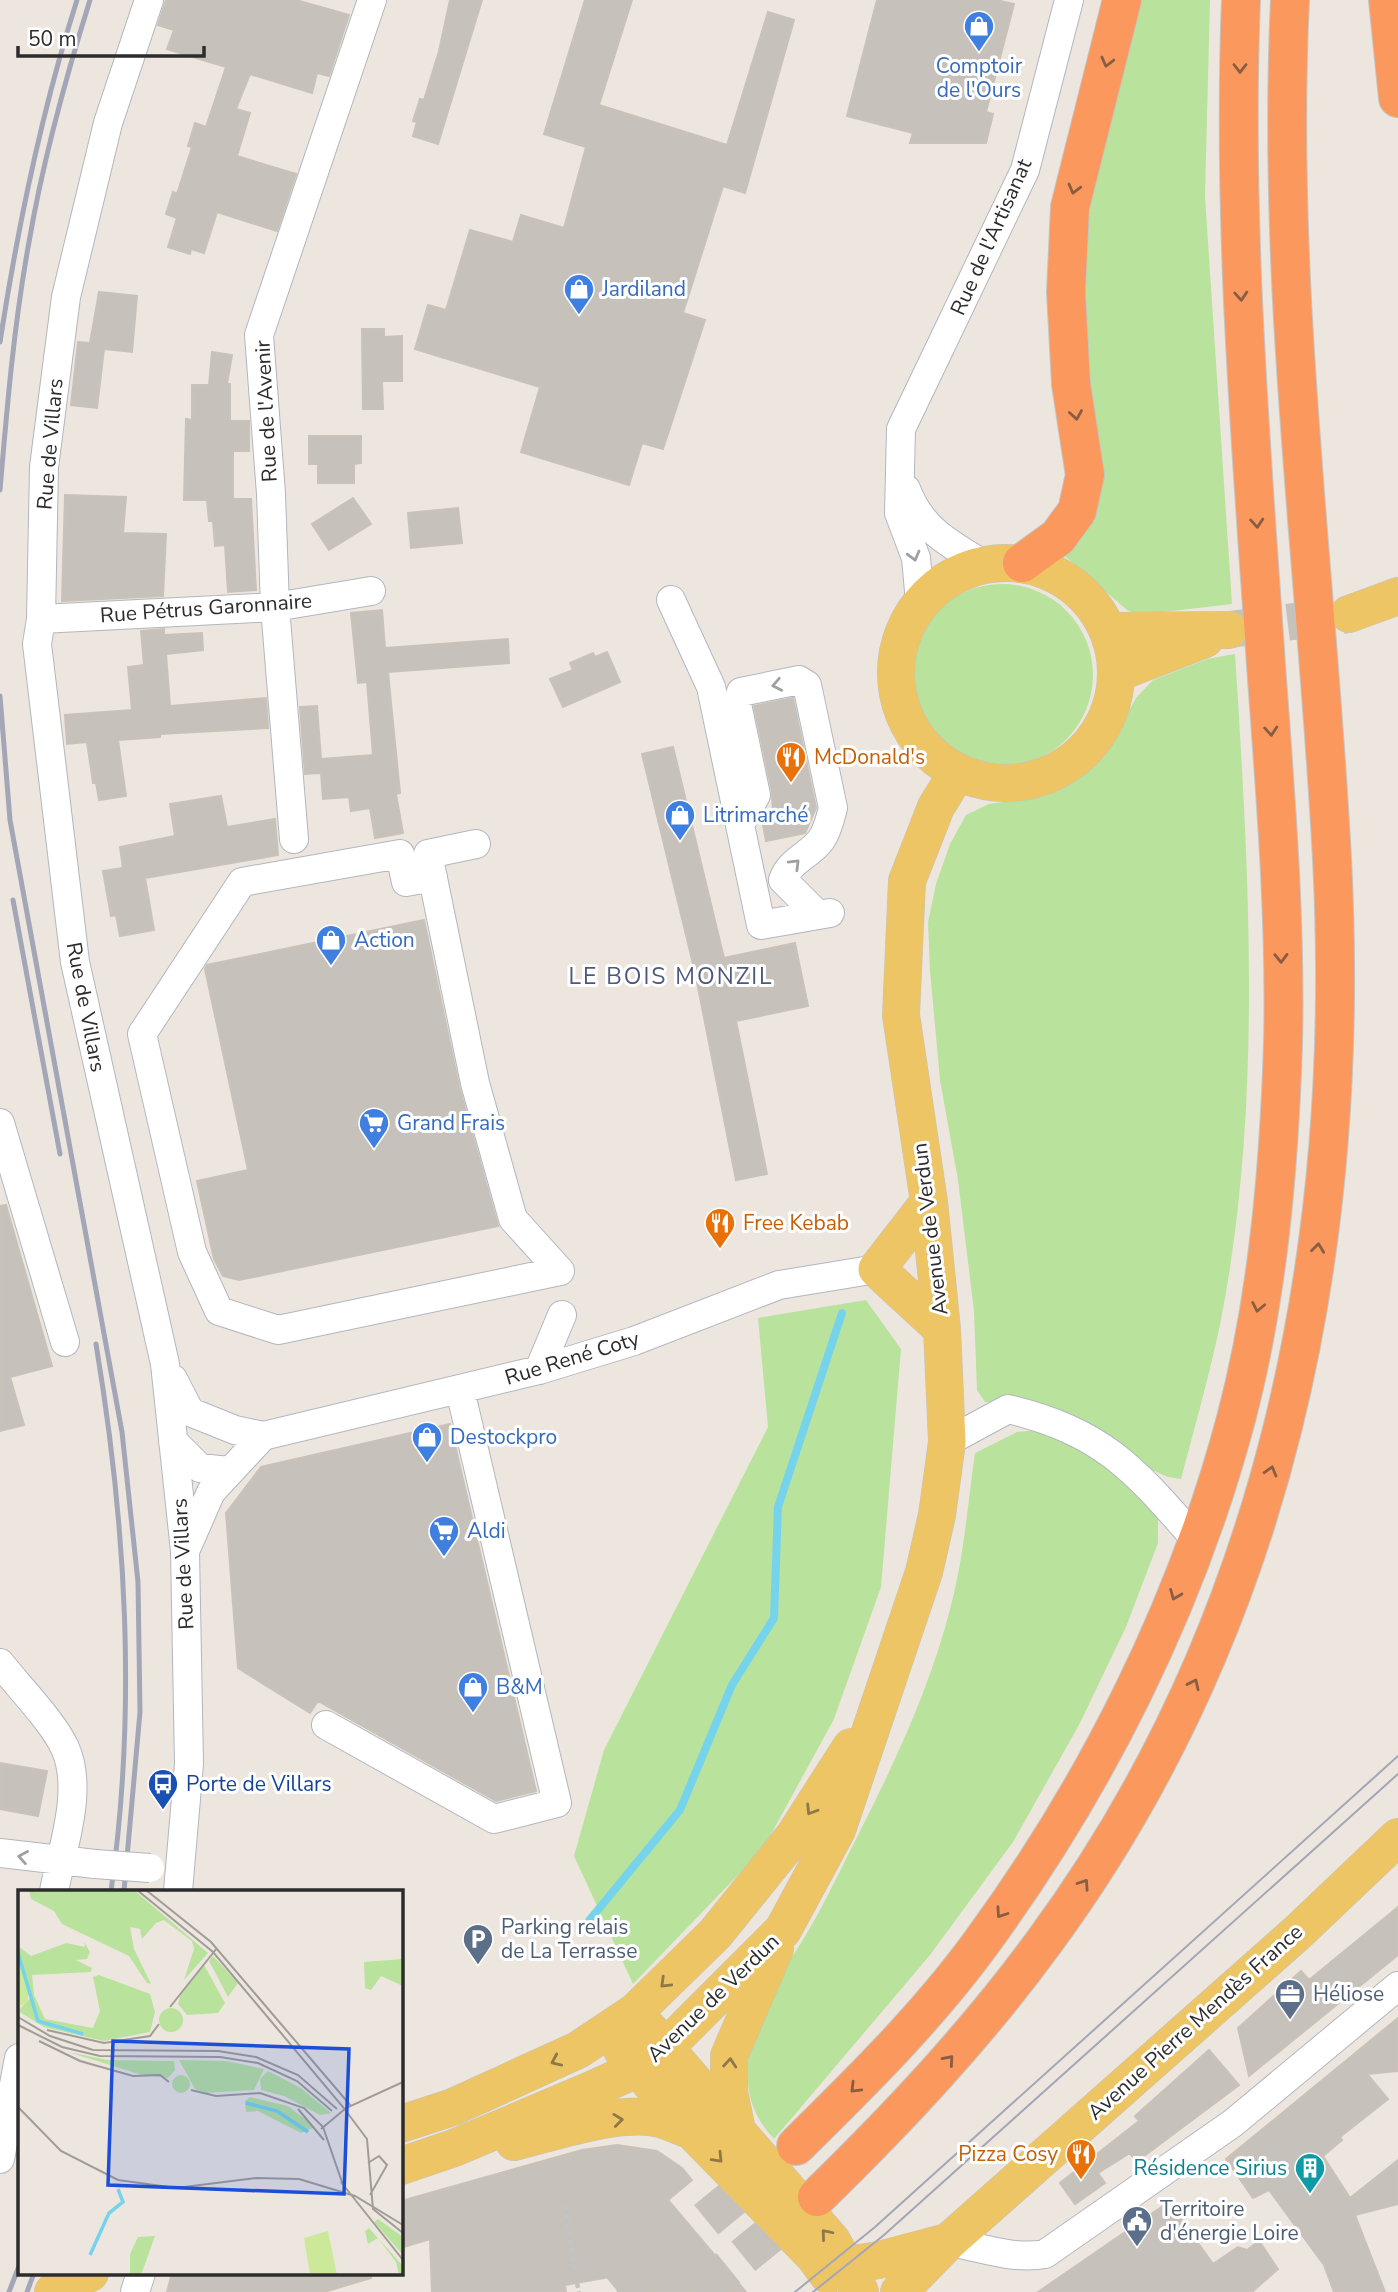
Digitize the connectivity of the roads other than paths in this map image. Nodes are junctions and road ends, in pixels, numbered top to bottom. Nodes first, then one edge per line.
1 (149, 0) edge
2 (372, 0) edge
3 (1069, 0) edge
4 (1122, 0) edge
5 (1241, 0) edge
6 (1290, 0) edge
7 (1388, 0) edge
8 (1398, 98) edge
9 (898, 466) junction
10 (1022, 563) junction
11 (983, 564) junction
12 (371, 591) dead end
13 (1398, 596) edge
14 (671, 600) dead end
15 (920, 602) junction
16 (275, 607) junction
17 (1398, 611) edge
18 (41, 618) junction
19 (1109, 631) junction
20 (1117, 673) junction
21 (957, 773) junction
22 (740, 825) junction
23 (294, 839) dead end
24 (476, 844) dead end
25 (433, 877) junction
26 (0, 1123) edge
27 (929, 1202) junction
28 (877, 1269) junction
29 (562, 1315) dead end
30 (943, 1329) junction
31 (65, 1342) dead end
32 (165, 1364) junction
33 (539, 1370) junction
34 (460, 1390) junction
35 (263, 1436) junction
36 (173, 1441) junction
37 (947, 1442) junction
38 (229, 1471) junction
39 (1197, 1541) junction
40 (185, 1552) junction
41 (0, 1663) edge
42 (887, 1690) junction
43 (326, 1725) dead end
44 (1398, 1837) edge
45 (0, 1853) edge
46 (60, 1861) junction
47 (179, 1881) edge
48 (54, 1890) edge
49 (783, 1930) junction
50 (1398, 1986) edge
51 (622, 2022) junction
52 (18, 2045) edge
53 (0, 2049) edge
54 (651, 2059) junction
55 (18, 2063) edge
56 (402, 2124) edge
57 (737, 2130) junction
58 (692, 2131) junction
59 (796, 2146) tunnel mouth
60 (454, 2148) junction
61 (0, 2159) edge
62 (402, 2166) edge
63 (817, 2197) tunnel mouth
64 (948, 2242) junction
65 (90, 2274) edge
66 (141, 2274) edge
67 (848, 2283) edge
68 (906, 2289) edge
69 (53, 2292) edge
70 (135, 2292) edge

1 - 18 street, Rue de Villars
2 - 16 street, Rue de l'Avenir
3 - 9 street, Rue de l'Artisanat
4 -> 10 highway
5 -> 39 highway
63 -> 6 highway
7 - 8 highway
9 - 11 street, Rue de l'Artisanat
9 -> 15 street, Rue de l'Artisanat
10 - 11 main road
10 - 19 main road
11 - 15 main road
12 - 16 street, Rue Pétrus Garonnaire
13 - 17 main road
14 - 22 street
15 - 21 main road
16 - 18 street, Rue Pétrus Garonnaire
16 - 23 street, Rue de l'Avenir
18 - 32 street, Rue de Villars
19 - 20 main road
19 - 20 main road
20 - 21 main road
21 - 27 main road, Avenue de Verdun
22 -> 22 street
24 - 25 street
25 - 25 street
26 - 31 street
27 - 28 main road
27 - 30 main road, Avenue de Verdun
28 - 30 main road
28 - 33 street, Rue René Coty
29 - 33 street
30 - 37 main road, Avenue de Verdun
32 - 35 street, Rue René Coty
32 - 36 street, Rue de Villars
33 - 34 street, Rue René Coty
34 - 35 street, Rue René Coty
34 - 43 street
35 - 38 street
36 - 38 street
36 - 40 street, Rue de Villars
37 - 39 street
37 - 42 main road, Avenue de Verdun
38 - 40 street
39 -> 59 highway
40 - 47 street, Rue de Villars
41 - 46 street
42 - 49 main road, Avenue de Verdun
42 -> 51 main road, Avenue de Verdun
44 - 64 main road, Avenue Pierre Mendès France
46 -> 45 street
46 - 47 street, bridge
46 - 48 street
49 - 54 main road, Avenue de Verdun
57 -> 49 main road
50 - 64 street
51 - 54 main road
51 -> 56 main road, Avenue de Verdun
52 - 53 street
54 - 57 main road
54 - 58 main road
54 - 60 main road, Avenue de Verdun
55 - 61 street
67 -> 57 main road
60 -> 58 main road
58 -> 67 main road
60 - 62 main road, Avenue de Verdun
64 - 67 main road
64 - 68 main road, Avenue Pierre Mendès France
65 - 69 main road
66 - 70 street

